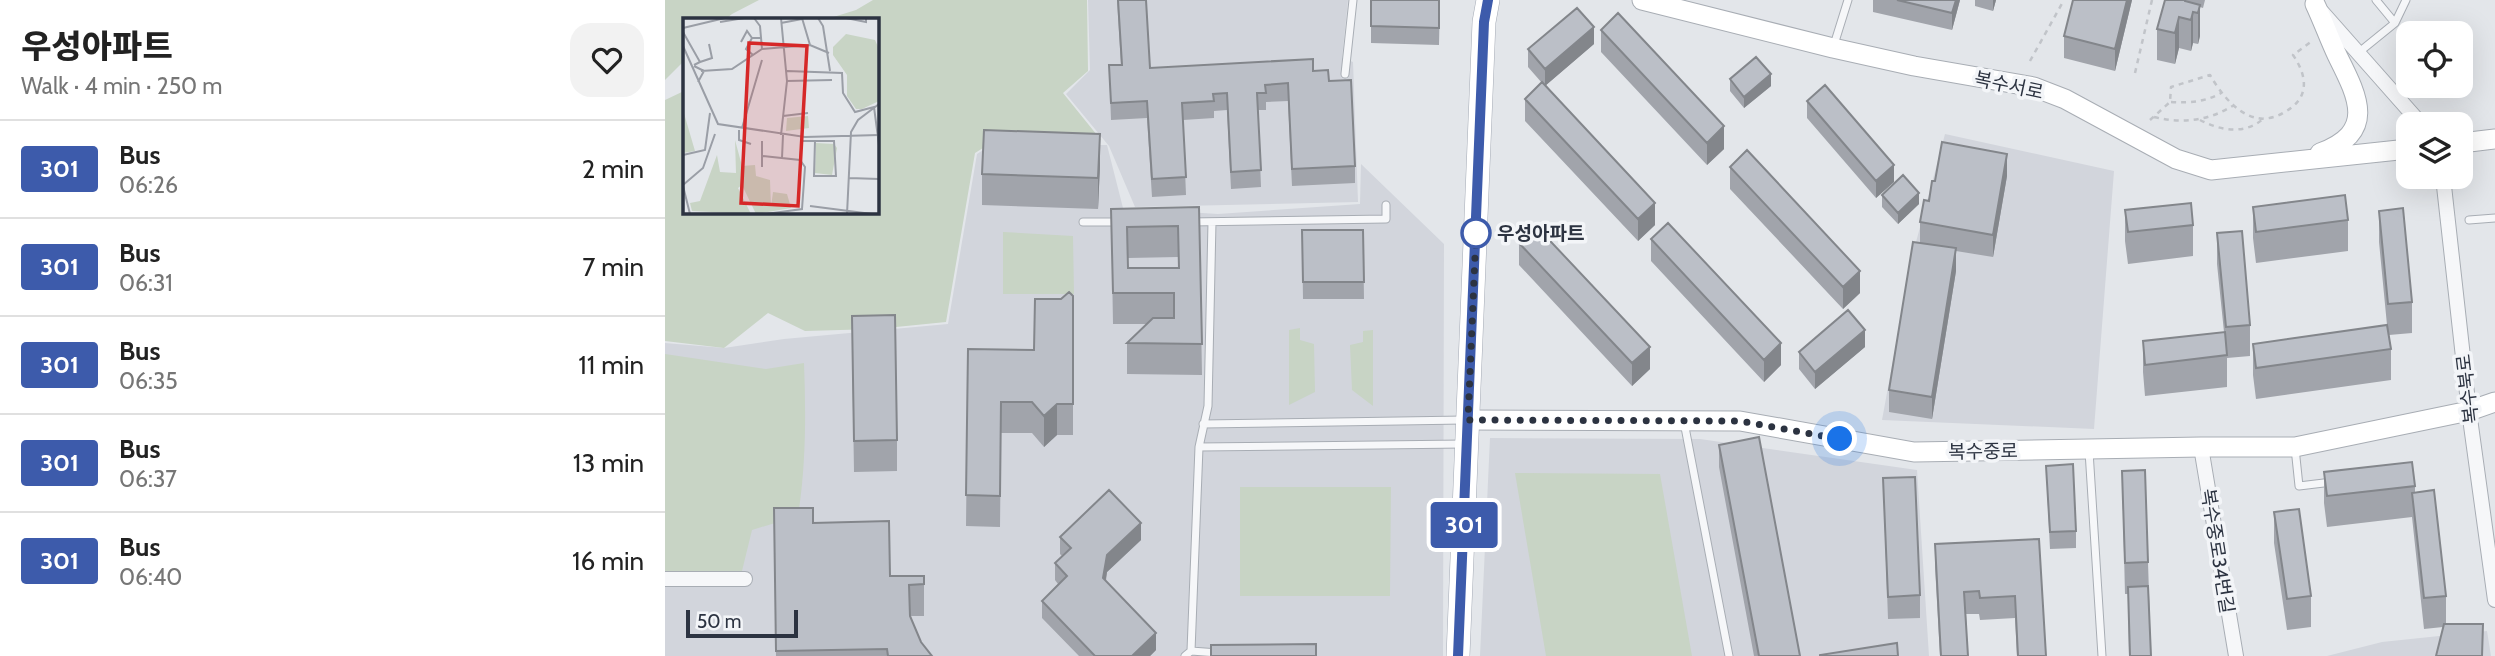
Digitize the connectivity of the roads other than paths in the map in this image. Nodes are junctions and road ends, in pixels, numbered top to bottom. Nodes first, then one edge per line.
1 (1353, 0) edge
2 (1488, 0) edge
3 (1642, 0) edge
4 (1848, 0) edge
5 (2376, 0) edge
6 (2406, 0) edge
7 (2313, 2) edge
8 (2395, 23) junction
9 (1833, 48) junction
10 (2358, 53) junction
11 (1345, 74) dead end
12 (2410, 112) edge
13 (2495, 139) edge
14 (2473, 142) edge
15 (2396, 150) edge
16 (2297, 161) junction
17 (2444, 189) edge
18 (1386, 205) dead end
19 (2495, 218) edge
20 (2469, 220) dead end
21 (1083, 222) dead end
22 (1135, 222) edge
23 (1186, 222) edge
24 (1212, 222) junction
25 (2495, 402) edge
26 (2469, 411) junction
27 (1468, 420) junction
28 (1684, 421) junction
29 (1203, 424) junction
30 (1468, 443) junction
31 (1199, 447) junction
32 (2201, 447) junction
33 (2295, 447) junction
34 (2089, 450) junction
35 (2341, 481) edge
36 (2488, 504) edge
37 (665, 579) edge
38 (745, 579) dead end
39 (2495, 600) edge
40 (1229, 653) edge
41 (1188, 654) edge
42 (1458, 656) edge
43 (1729, 656) edge
44 (2102, 656) edge
45 (2236, 656) edge

1 - 11 lane
2 - 27 main road
3 - 9 street, 복수서로
4 - 9 lane
5 - 8 lane
6 - 8 lane
7 - 10 street
7 - 16 street
8 - 10 lane
9 - 16 street, 복수서로
10 - 12 street
13 - 14 street
15 - 16 street, 복수서로
17 - 26 street, 복수북로
18 - 24 lane
19 - 20 lane
21 - 22 lane
23 - 24 lane
24 - 29 lane
25 - 26 street, 복수중로
26 - 33 street, 복수중로
26 - 36 street, 복수북로
27 - 28 street, 복수중로
27 - 29 lane
27 - 30 main road
28 - 34 street, 복수중로
28 - 43 lane
29 - 31 lane
30 - 31 lane
30 - 42 main road
31 - 41 lane
32 - 33 street, 복수중로
32 - 34 street, 복수중로
32 - 45 street, 복수중로34번길
33 - 35 lane
34 - 44 lane
36 - 39 street, 복수북로
37 - 38 street
40 - 41 lane

